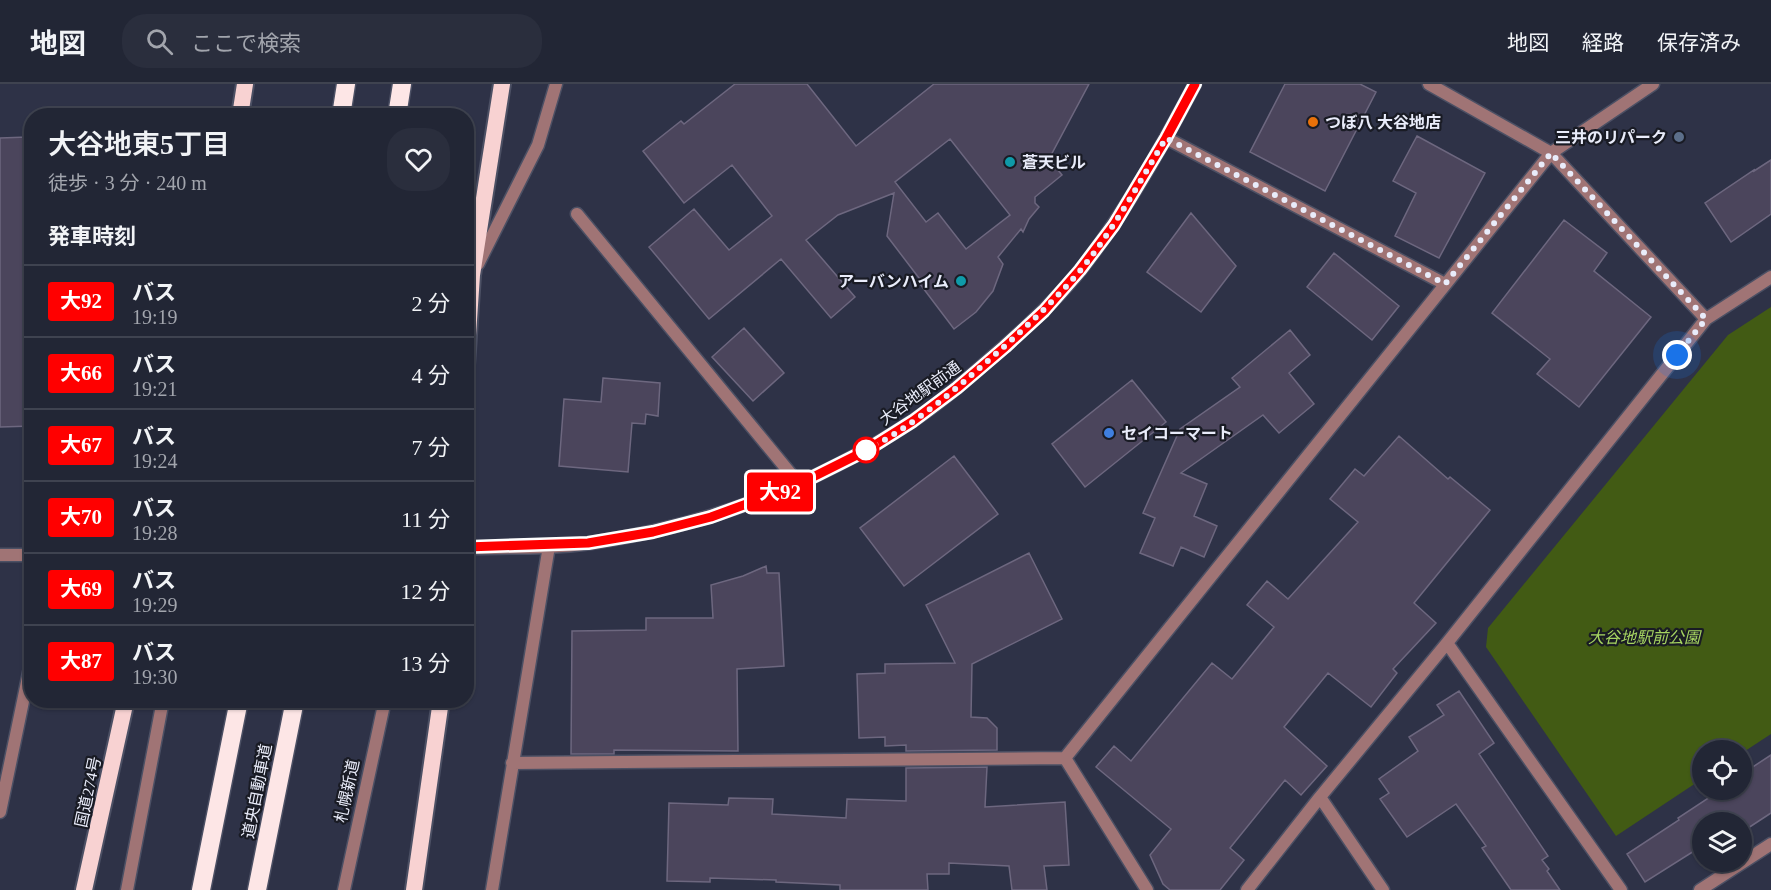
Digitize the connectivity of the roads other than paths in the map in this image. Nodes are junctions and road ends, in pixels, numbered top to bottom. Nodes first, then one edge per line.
1 (245, 84) edge
2 (346, 84) edge
3 (402, 84) edge
4 (502, 84) edge
5 (556, 84) edge
6 (1195, 84) edge
7 (1428, 84) edge
8 (1653, 84) edge
9 (241, 108) edge
10 (342, 108) edge
11 (399, 108) edge
12 (1166, 138) junction
13 (1551, 153) junction
14 (578, 214) dead end
15 (474, 262) edge
16 (474, 271) edge
17 (1771, 277) edge
18 (1445, 284) junction
19 (1706, 319) junction
20 (799, 484) junction
21 (549, 546) junction
22 (474, 548) edge
23 (0, 555) edge
24 (24, 555) edge
25 (1447, 643) junction
26 (24, 695) edge
27 (124, 708) edge
28 (161, 708) edge
29 (237, 708) edge
30 (293, 708) edge
31 (383, 708) edge
32 (440, 708) edge
33 (1065, 758) junction
34 (513, 763) junction
35 (1320, 797) junction
36 (0, 807) edge
37 (1771, 844) edge
38 (84, 890) edge
39 (127, 890) edge
40 (201, 890) edge
41 (257, 890) edge
42 (344, 890) edge
43 (414, 890) edge
44 (492, 890) edge
45 (1147, 890) edge
46 (1247, 890) edge
47 (1383, 890) edge
48 (1621, 890) edge
49 (1700, 890) edge

1 - 9 highway
2 - 10 highway
3 - 11 highway
4 - 15 highway
5 - 16 street
6 - 12 street, 大谷地駅前通
7 - 13 street
8 - 13 street
12 - 18 street
12 - 20 street, 大谷地駅前通
13 - 18 street
13 - 19 street
14 - 20 street
17 - 19 street
18 - 33 street
19 - 25 street
20 - 21 street, 大谷地駅前通
21 - 22 street, 大谷地駅前通
21 - 34 street
23 - 24 street
25 - 35 street
25 - 48 street
26 - 36 street
27 - 38 highway, 国道274号
28 - 39 street
29 - 40 highway
30 - 41 highway, 道央自動車道
31 - 42 street, 札幌新道
32 - 43 highway
33 - 34 street
33 - 45 street
34 - 44 street
35 - 46 street
35 - 47 street
37 - 49 street

